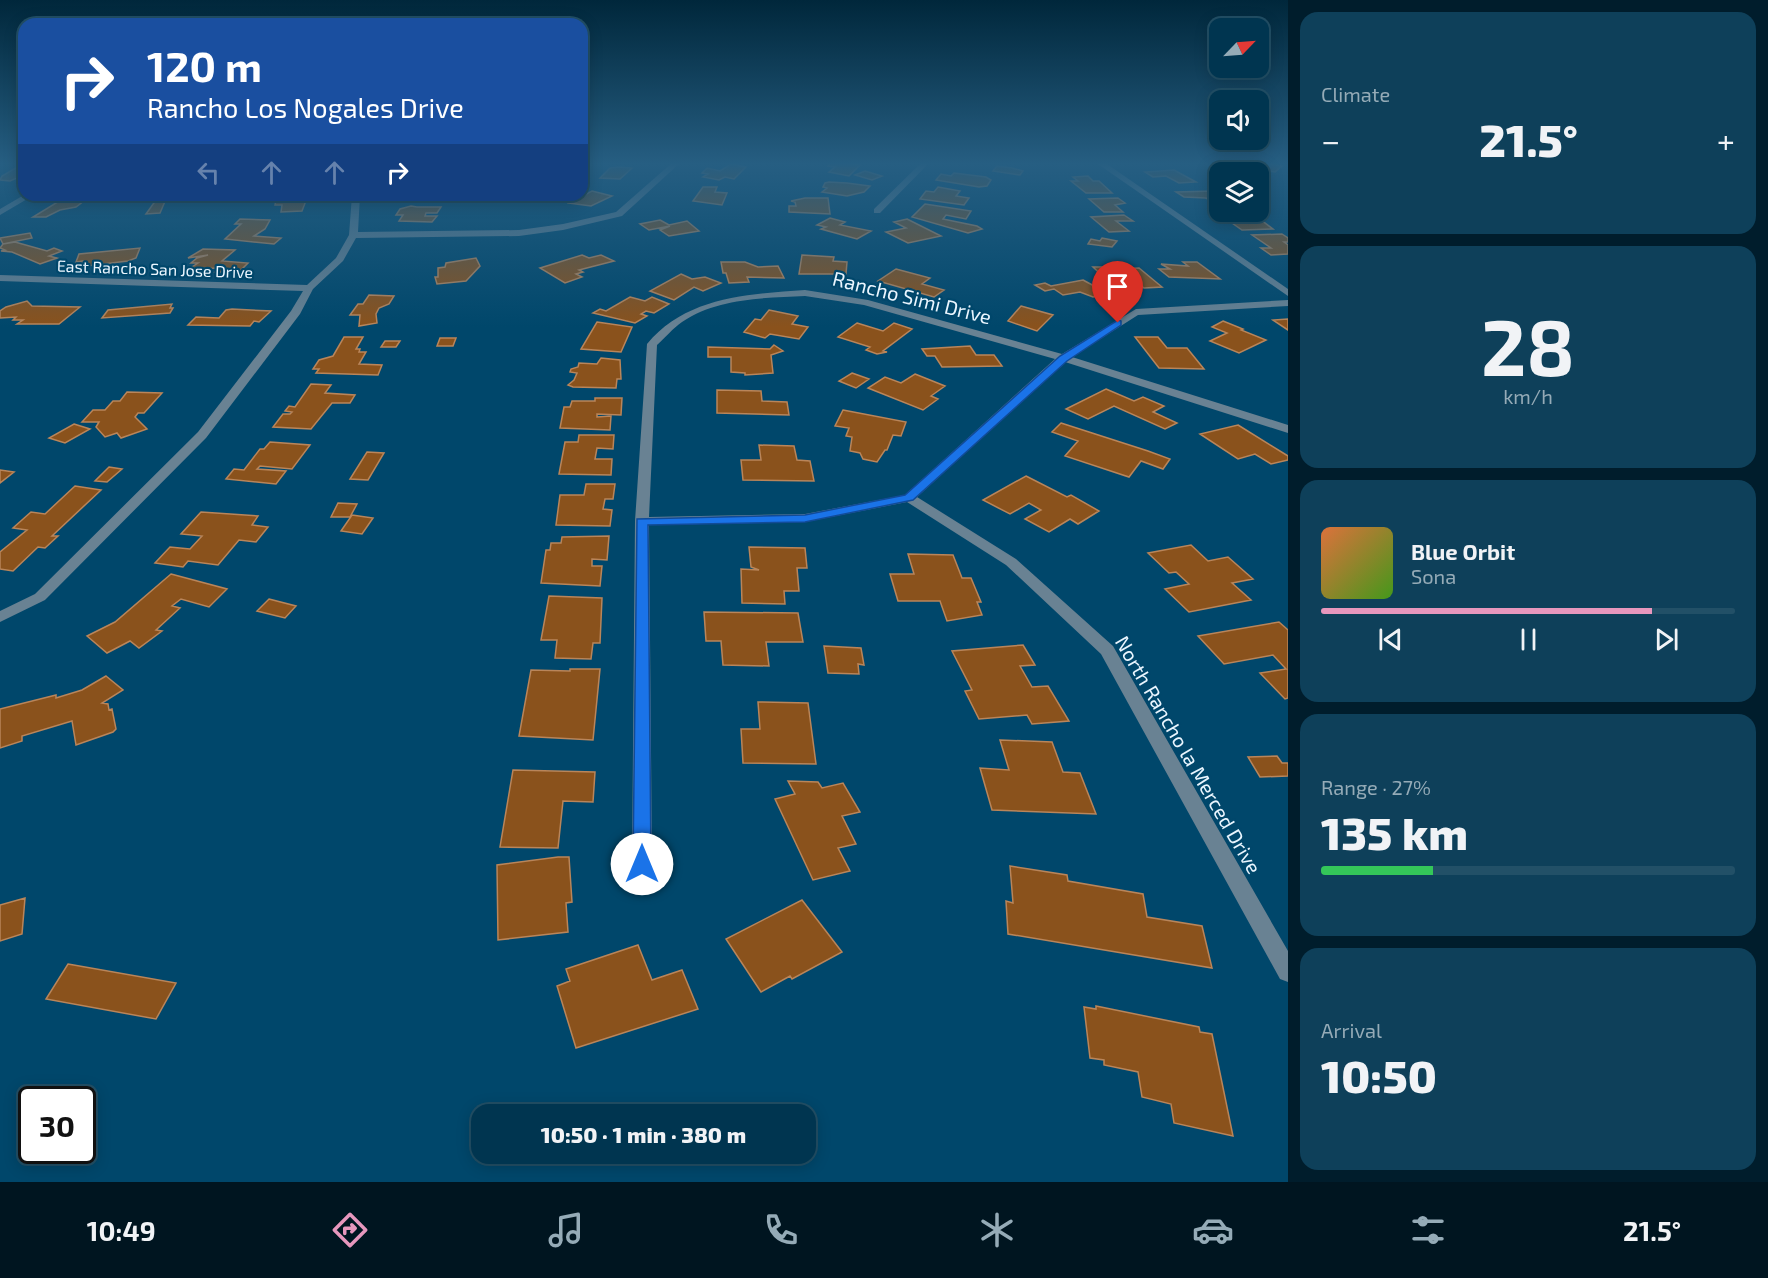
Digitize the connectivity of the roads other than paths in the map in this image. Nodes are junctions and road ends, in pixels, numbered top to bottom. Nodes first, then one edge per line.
1 (354, 217) edge
2 (606, 217) edge
3 (1178, 217) edge
4 (353, 235) junction
5 (0, 279) edge
6 (309, 288) junction
7 (1288, 293) edge
8 (1288, 303) edge
9 (1064, 358) junction
10 (1288, 429) edge
11 (909, 498) junction
12 (642, 521) junction
13 (0, 616) edge
14 (642, 864) dead end
15 (1288, 972) edge

1 - 4 street
2 - 4 street
3 - 7 street
4 - 6 street
5 - 6 street, East Rancho San Jose Drive
6 - 13 street
8 - 9 street
9 - 10 street, Rancho Simi Drive
9 - 11 street
9 - 12 street, Rancho Simi Drive
11 - 12 street
11 - 15 street, North Rancho la Merced Drive
12 - 14 street, Rancho Simi Drive

